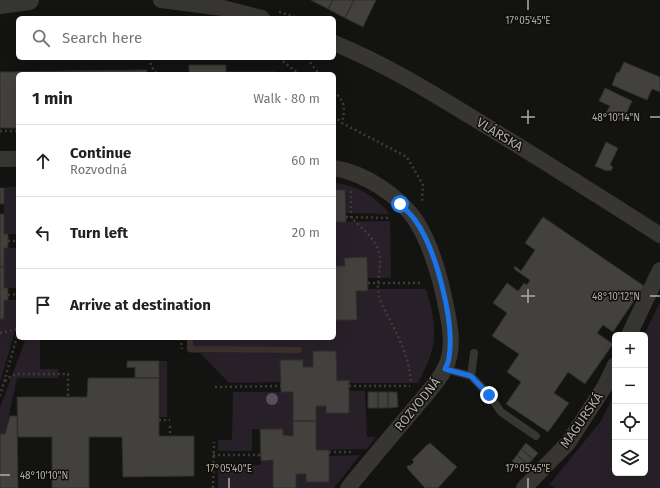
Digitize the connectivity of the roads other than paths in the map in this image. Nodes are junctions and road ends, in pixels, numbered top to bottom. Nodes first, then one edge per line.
1 (29, 0) edge
2 (161, 0) edge
3 (0, 4) edge
4 (254, 16) edge
5 (336, 43) edge
6 (0, 159) edge
7 (16, 160) edge
8 (336, 169) edge
9 (660, 235) edge
10 (660, 270) edge
11 (630, 332) edge
12 (474, 353) dead end
13 (614, 368) edge
14 (445, 369) junction
15 (471, 376) junction
16 (536, 436) dead end
17 (348, 488) edge
18 (524, 488) edge

1 - 3 street
2 - 4 street
5 - 9 street, VLÁRSKA
6 - 7 street
8 - 14 street, ROZVODNÁ
10 - 11 street
12 - 15 lane
13 - 18 street, MAGURSKÁ
14 - 15 lane
14 - 17 street, ROZVODNÁ
15 - 16 lane

